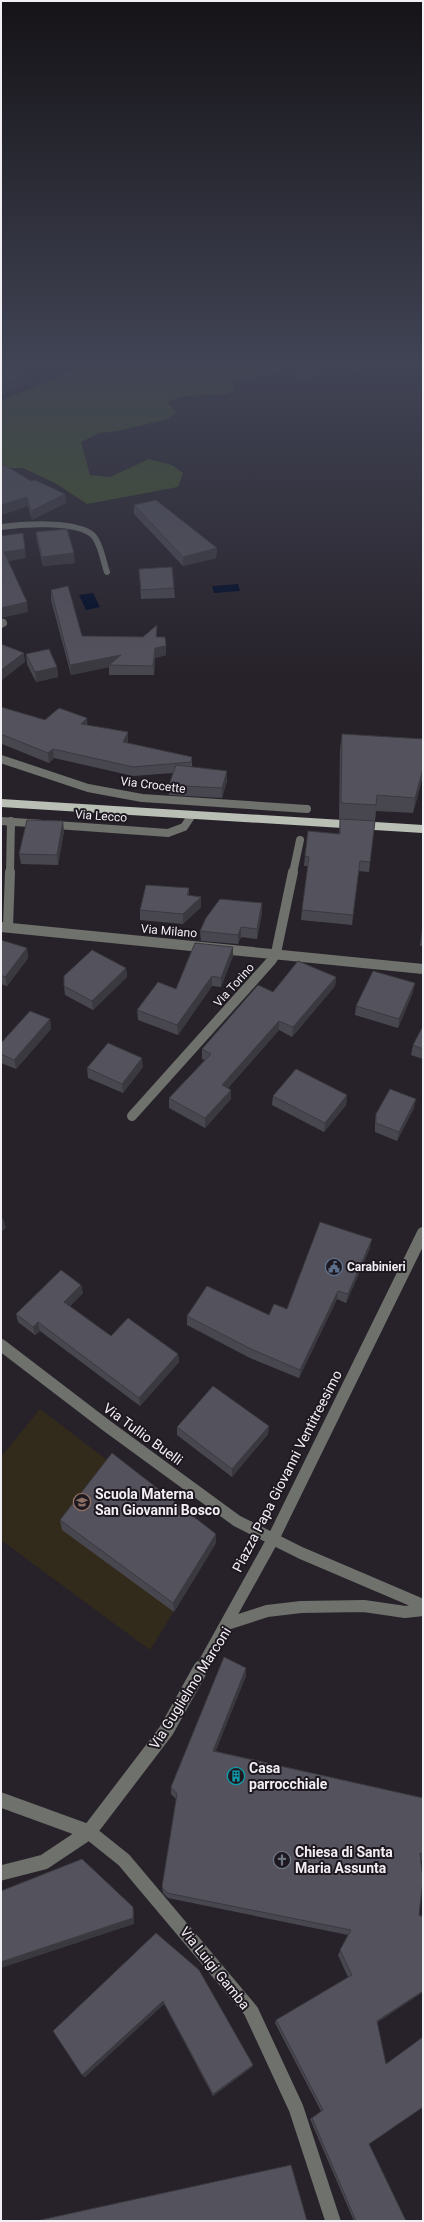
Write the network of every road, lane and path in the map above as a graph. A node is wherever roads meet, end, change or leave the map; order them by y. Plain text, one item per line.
1 (1, 527) edge
2 (107, 572) dead end
3 (1, 759) edge
4 (1, 803) edge
5 (307, 809) dead end
6 (192, 815) junction
7 (1, 821) edge
8 (11, 822) junction
9 (423, 825) edge
10 (354, 826) junction
11 (423, 829) edge
12 (300, 840) dead end
13 (4, 927) edge
14 (276, 953) junction
15 (423, 969) edge
16 (132, 1116) dead end
17 (423, 1233) edge
18 (1, 1344) edge
19 (273, 1539) junction
20 (423, 1605) edge
21 (423, 1610) edge
22 (227, 1624) junction
23 (1, 1800) edge
24 (89, 1832) junction
25 (1, 1873) edge
26 (333, 2221) edge

1 - 2 street
3 - 5 street, Via Crocette
4 - 6 main road, Via Lecco
6 - 8 street, Via Lecco
6 - 10 main road, Via Lecco
7 - 8 street, Via Lecco
8 - 13 street, Via Milano
9 - 10 main road, Via Lecco
10 - 11 main road, Via Lecco
12 - 14 street, Via Torino
13 - 14 street, Via Milano
14 - 15 street, Via Milano
14 - 16 street, Via Torino
17 - 19 street, Piazza Papa Giovanni Ventitreesimo
18 - 19 street, Via Tullio Buelli
19 - 20 street
19 - 22 street, Piazza Papa Giovanni Ventitreesimo
21 - 22 street, Via Guglielmo Marconi
22 - 24 street, Via Guglielmo Marconi
23 - 24 street, Via Luigi Gamba
24 - 25 street, Via Guglielmo Marconi
24 - 26 street, Via Luigi Gamba

